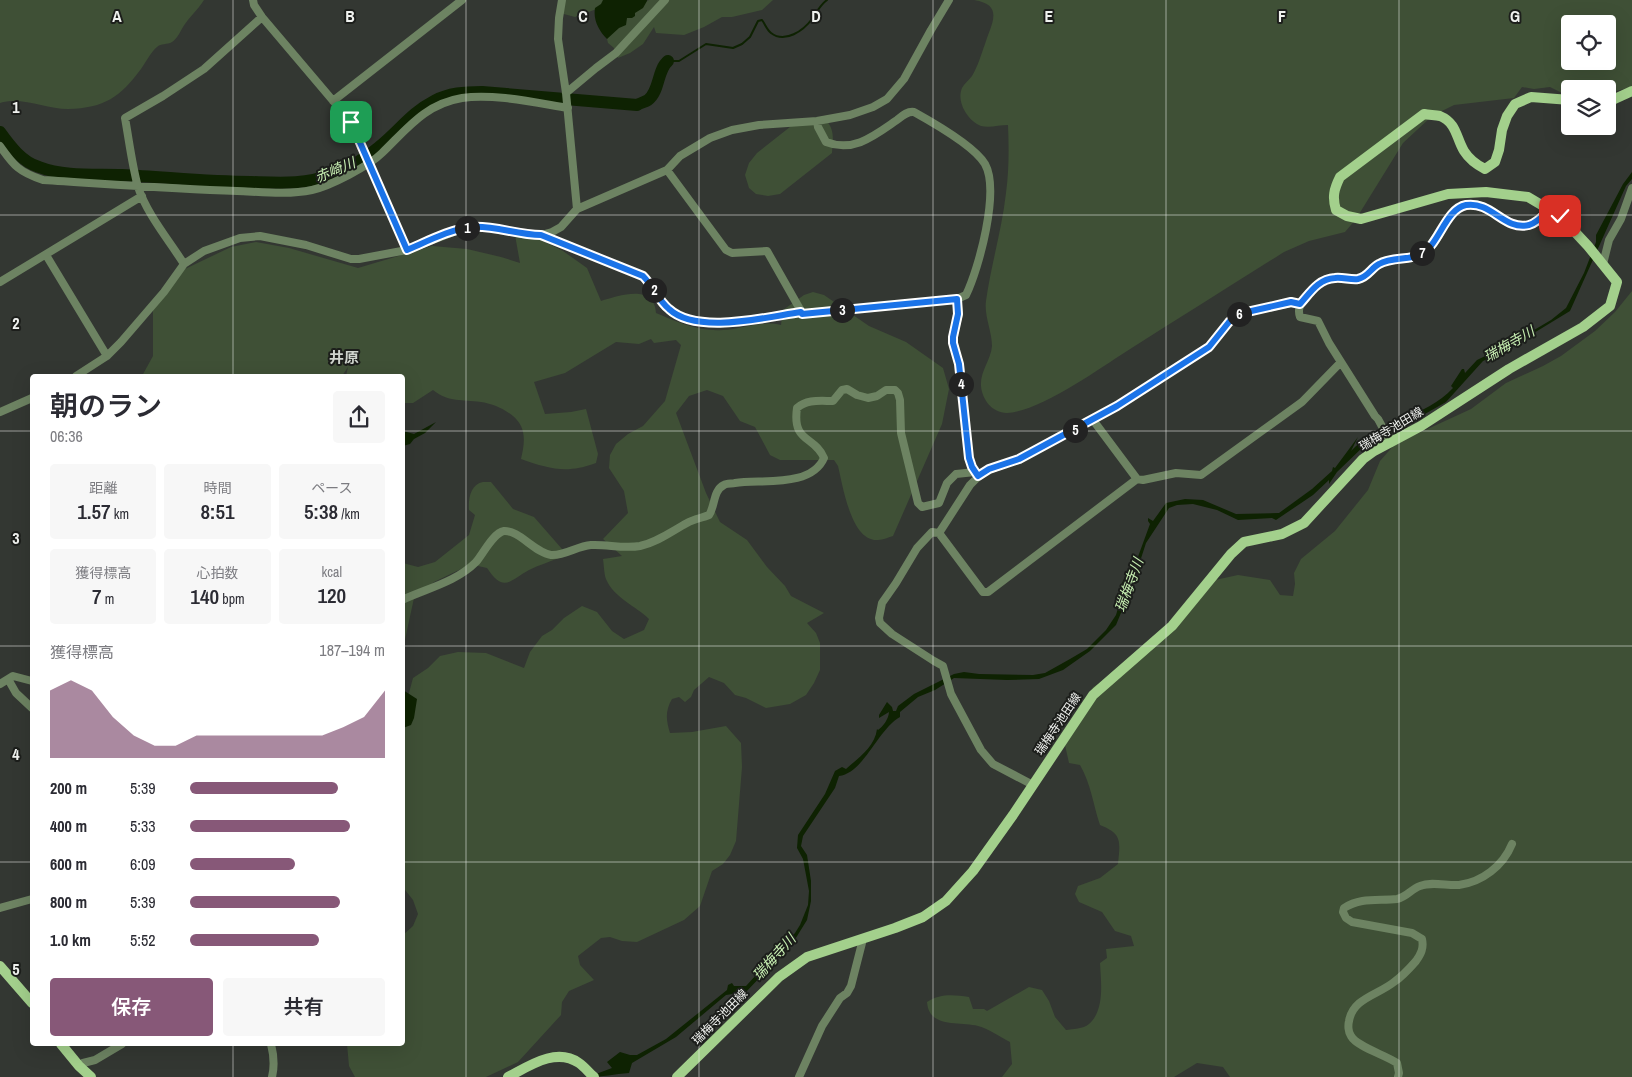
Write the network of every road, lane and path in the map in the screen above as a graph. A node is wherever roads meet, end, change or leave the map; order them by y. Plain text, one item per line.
1 (252, 0) edge
2 (462, 0) edge
3 (562, 0) edge
4 (665, 0) edge
5 (950, 0) edge
6 (262, 17) junction
7 (1632, 91) edge
8 (566, 93) junction
9 (1616, 98) edge
10 (1561, 99) edge
11 (333, 101) junction
12 (568, 108) junction
13 (817, 121) junction
14 (0, 146) edge
15 (368, 163) junction
16 (667, 170) junction
17 (138, 185) junction
18 (1632, 188) edge
19 (142, 196) junction
20 (577, 209) junction
21 (1550, 209) junction
22 (541, 235) junction
23 (407, 250) junction
24 (46, 255) junction
25 (184, 264) junction
26 (1604, 264) junction
27 (0, 282) edge
28 (957, 299) junction
29 (1300, 304) junction
30 (801, 312) junction
31 (107, 356) junction
32 (1340, 362) junction
33 (79, 374) edge
34 (30, 399) edge
35 (0, 412) edge
36 (1093, 420) junction
37 (1391, 443) junction
38 (977, 474) junction
39 (1137, 479) junction
40 (939, 533) junction
41 (405, 599) edge
42 (8, 680) junction
43 (30, 680) edge
44 (0, 684) edge
45 (30, 706) edge
46 (1033, 785) junction
47 (1512, 844) dead end
48 (30, 900) edge
49 (0, 908) edge
50 (861, 940) junction
51 (0, 966) edge
52 (30, 1001) edge
53 (63, 1046) edge
54 (119, 1046) edge
55 (272, 1046) edge
56 (79, 1066) junction
57 (91, 1077) edge
58 (272, 1077) edge
59 (508, 1077) edge
60 (594, 1077) edge
61 (678, 1077) edge
62 (799, 1077) edge
63 (1398, 1077) edge

1 - 6 street
2 - 11 street
3 - 8 street
4 - 8 street
5 - 13 street
6 - 11 street
6 - 17 street
7 - 9 main road
8 - 12 street
10 - 21 main road, 瑞梅寺池田線
11 - 15 street
12 - 15 street
12 - 20 street
13 - 16 street
13 - 28 street
14 - 17 street
15 - 17 street
15 - 23 street
16 - 20 street
16 - 30 street
17 - 19 street
18 - 26 street
19 - 24 street
19 - 25 street
20 - 22 street
21 - 26 main road, 瑞梅寺池田線
21 - 29 street
22 - 23 street
22 - 30 street
23 - 25 street
24 - 27 street
24 - 31 street
25 - 31 street
26 - 37 main road, 瑞梅寺池田線
28 - 30 street
28 - 38 street
29 - 32 street
29 - 36 street
31 - 33 street
32 - 37 street
32 - 39 street
34 - 35 street
36 - 38 street
36 - 39 street
37 - 46 main road, 瑞梅寺池田線
38 - 40 street
38 - 41 street
39 - 40 street
40 - 46 street
42 - 43 street
42 - 44 street
42 - 45 street
46 - 50 main road, 瑞梅寺池田線
47 - 63 street
48 - 49 street
50 - 61 main road, 瑞梅寺池田線
50 - 62 street
51 - 52 main road
53 - 56 main road
54 - 56 street
55 - 58 street
56 - 57 main road
59 - 60 main road

